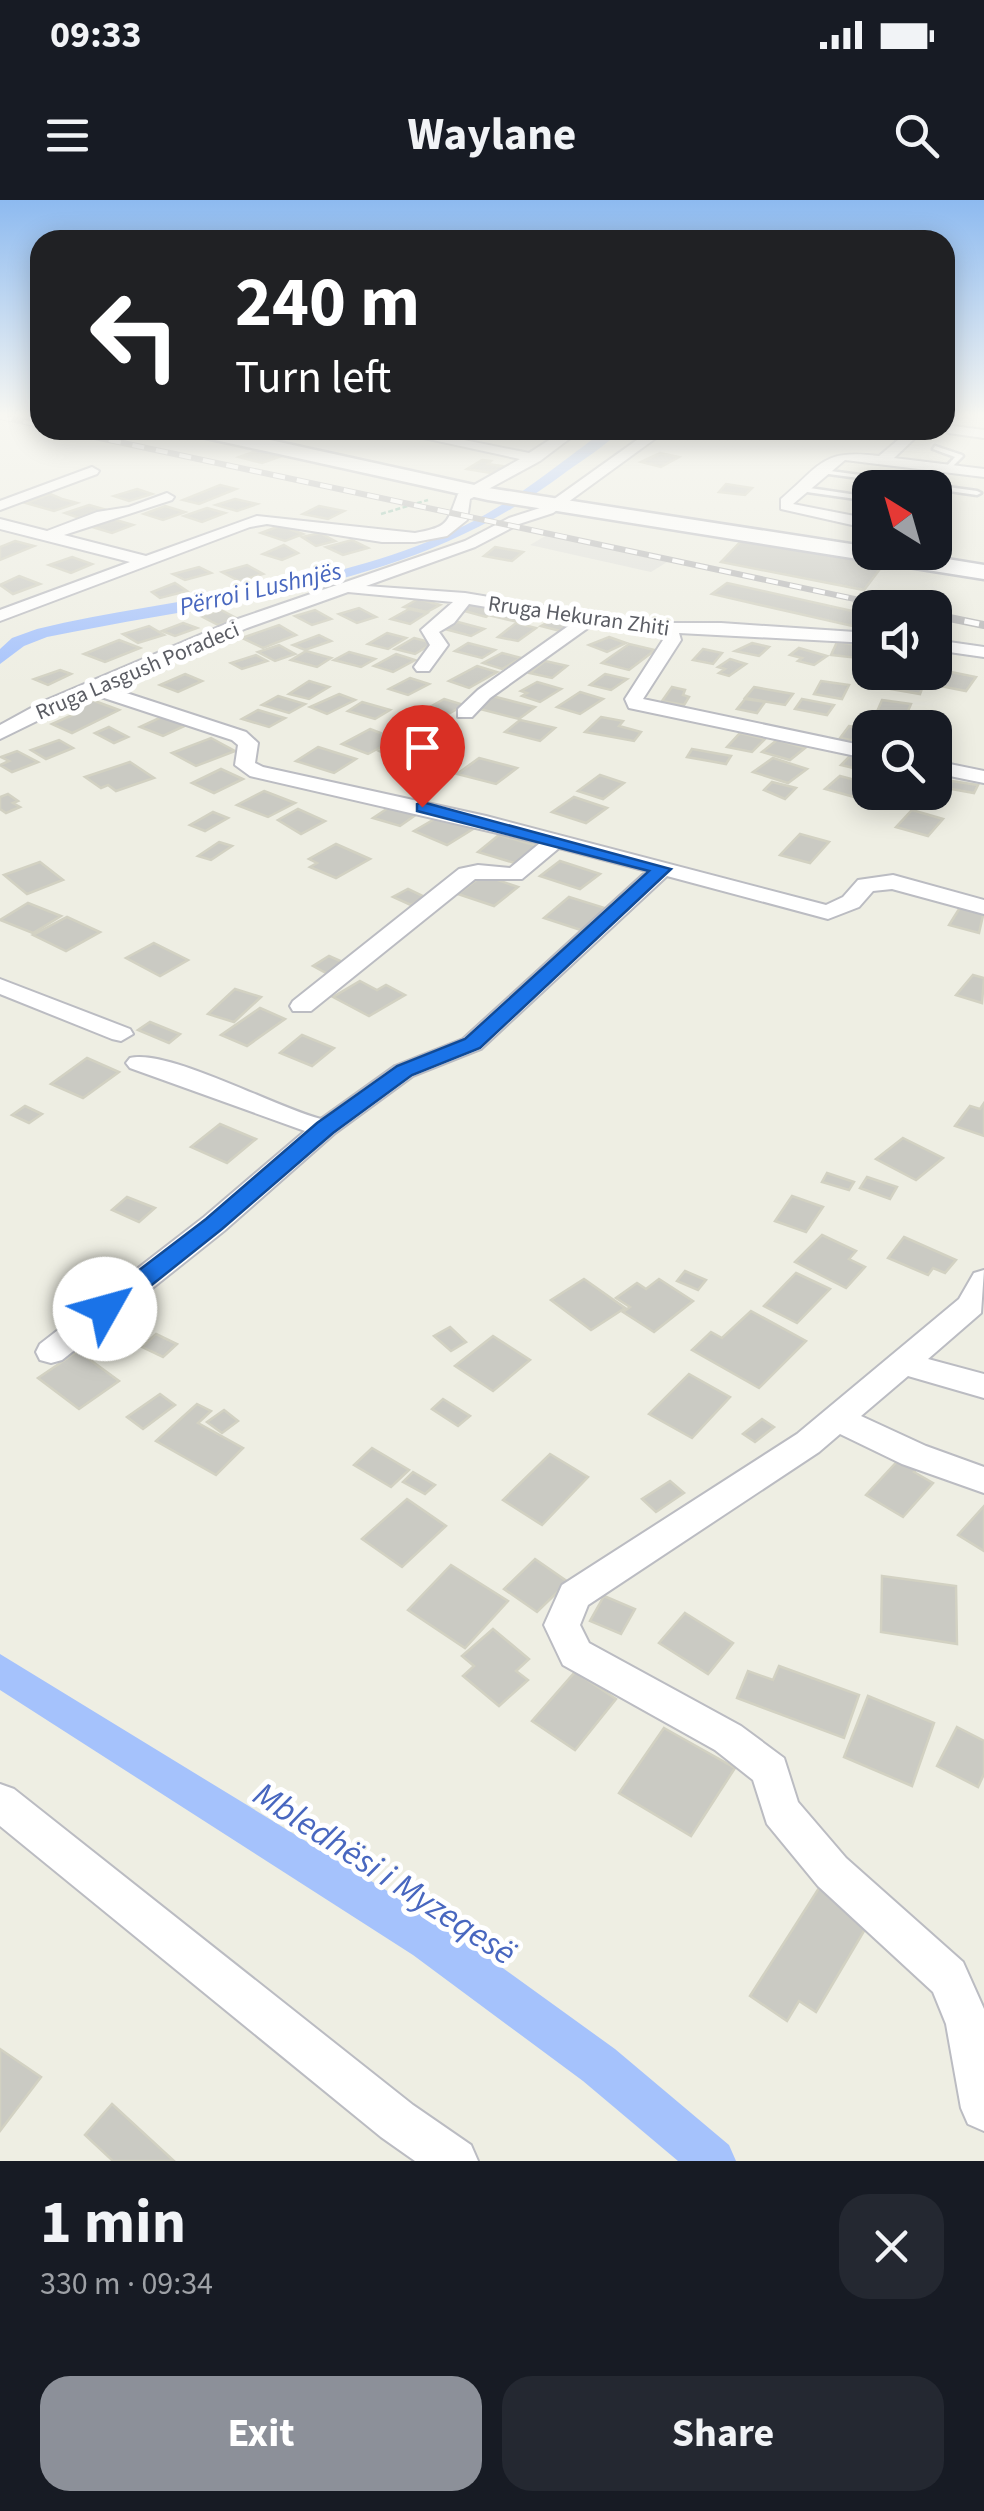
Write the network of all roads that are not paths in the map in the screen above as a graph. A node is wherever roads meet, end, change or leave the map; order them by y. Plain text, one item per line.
1 (145, 506) edge
2 (464, 506) edge
3 (548, 506) edge
4 (561, 506) edge
5 (786, 506) edge
6 (852, 520) edge
7 (0, 524) edge
8 (49, 536) junction
9 (852, 545) edge
10 (843, 550) junction
11 (147, 561) junction
12 (984, 572) edge
13 (349, 587) junction
14 (465, 598) junction
15 (0, 616) edge
16 (592, 617) junction
17 (670, 629) junction
18 (852, 637) edge
19 (952, 648) edge
20 (984, 652) edge
21 (423, 667) dead end
22 (92, 688) junction
23 (464, 713) dead end
24 (0, 733) edge
25 (852, 749) edge
26 (952, 770) edge
27 (984, 777) edge
28 (554, 840) junction
29 (662, 869) junction
30 (984, 906) edge
31 (0, 986) edge
32 (302, 1006) dead end
33 (120, 1034) dead end
34 (139, 1062) dead end
35 (325, 1128) junction
36 (984, 1280) edge
37 (51, 1352) dead end
38 (903, 1363) junction
39 (984, 1386) edge
40 (837, 1419) junction
41 (984, 1480) edge
42 (0, 1802) edge
43 (984, 2108) edge
44 (456, 2161) edge

1 - 8 street
2 - 11 street
3 - 13 street, Rruga Lasgush Poradeci
4 - 10 main road
5 - 6 street
7 - 8 street
8 - 11 street
9 - 10 street
10 - 12 main road
11 - 15 street
13 - 14 street, Rruga Hekuran Zhiti
13 - 22 street, Rruga Lasgush Poradeci
14 - 16 street, Rruga Hekuran Zhiti
14 - 21 street
16 - 17 street, Rruga Hekuran Zhiti
16 - 23 street
17 - 18 street, Rruga Hekuran Zhiti
17 - 25 street
19 - 20 street
22 - 24 street, Rruga Lasgush Poradeci
22 - 28 street
26 - 27 street
28 - 29 street
28 - 32 street
29 - 30 street
29 - 35 street
31 - 33 street
34 - 35 street
35 - 37 street
36 - 38 street
38 - 39 street
38 - 40 street
40 - 41 street
40 - 43 street
42 - 44 street

